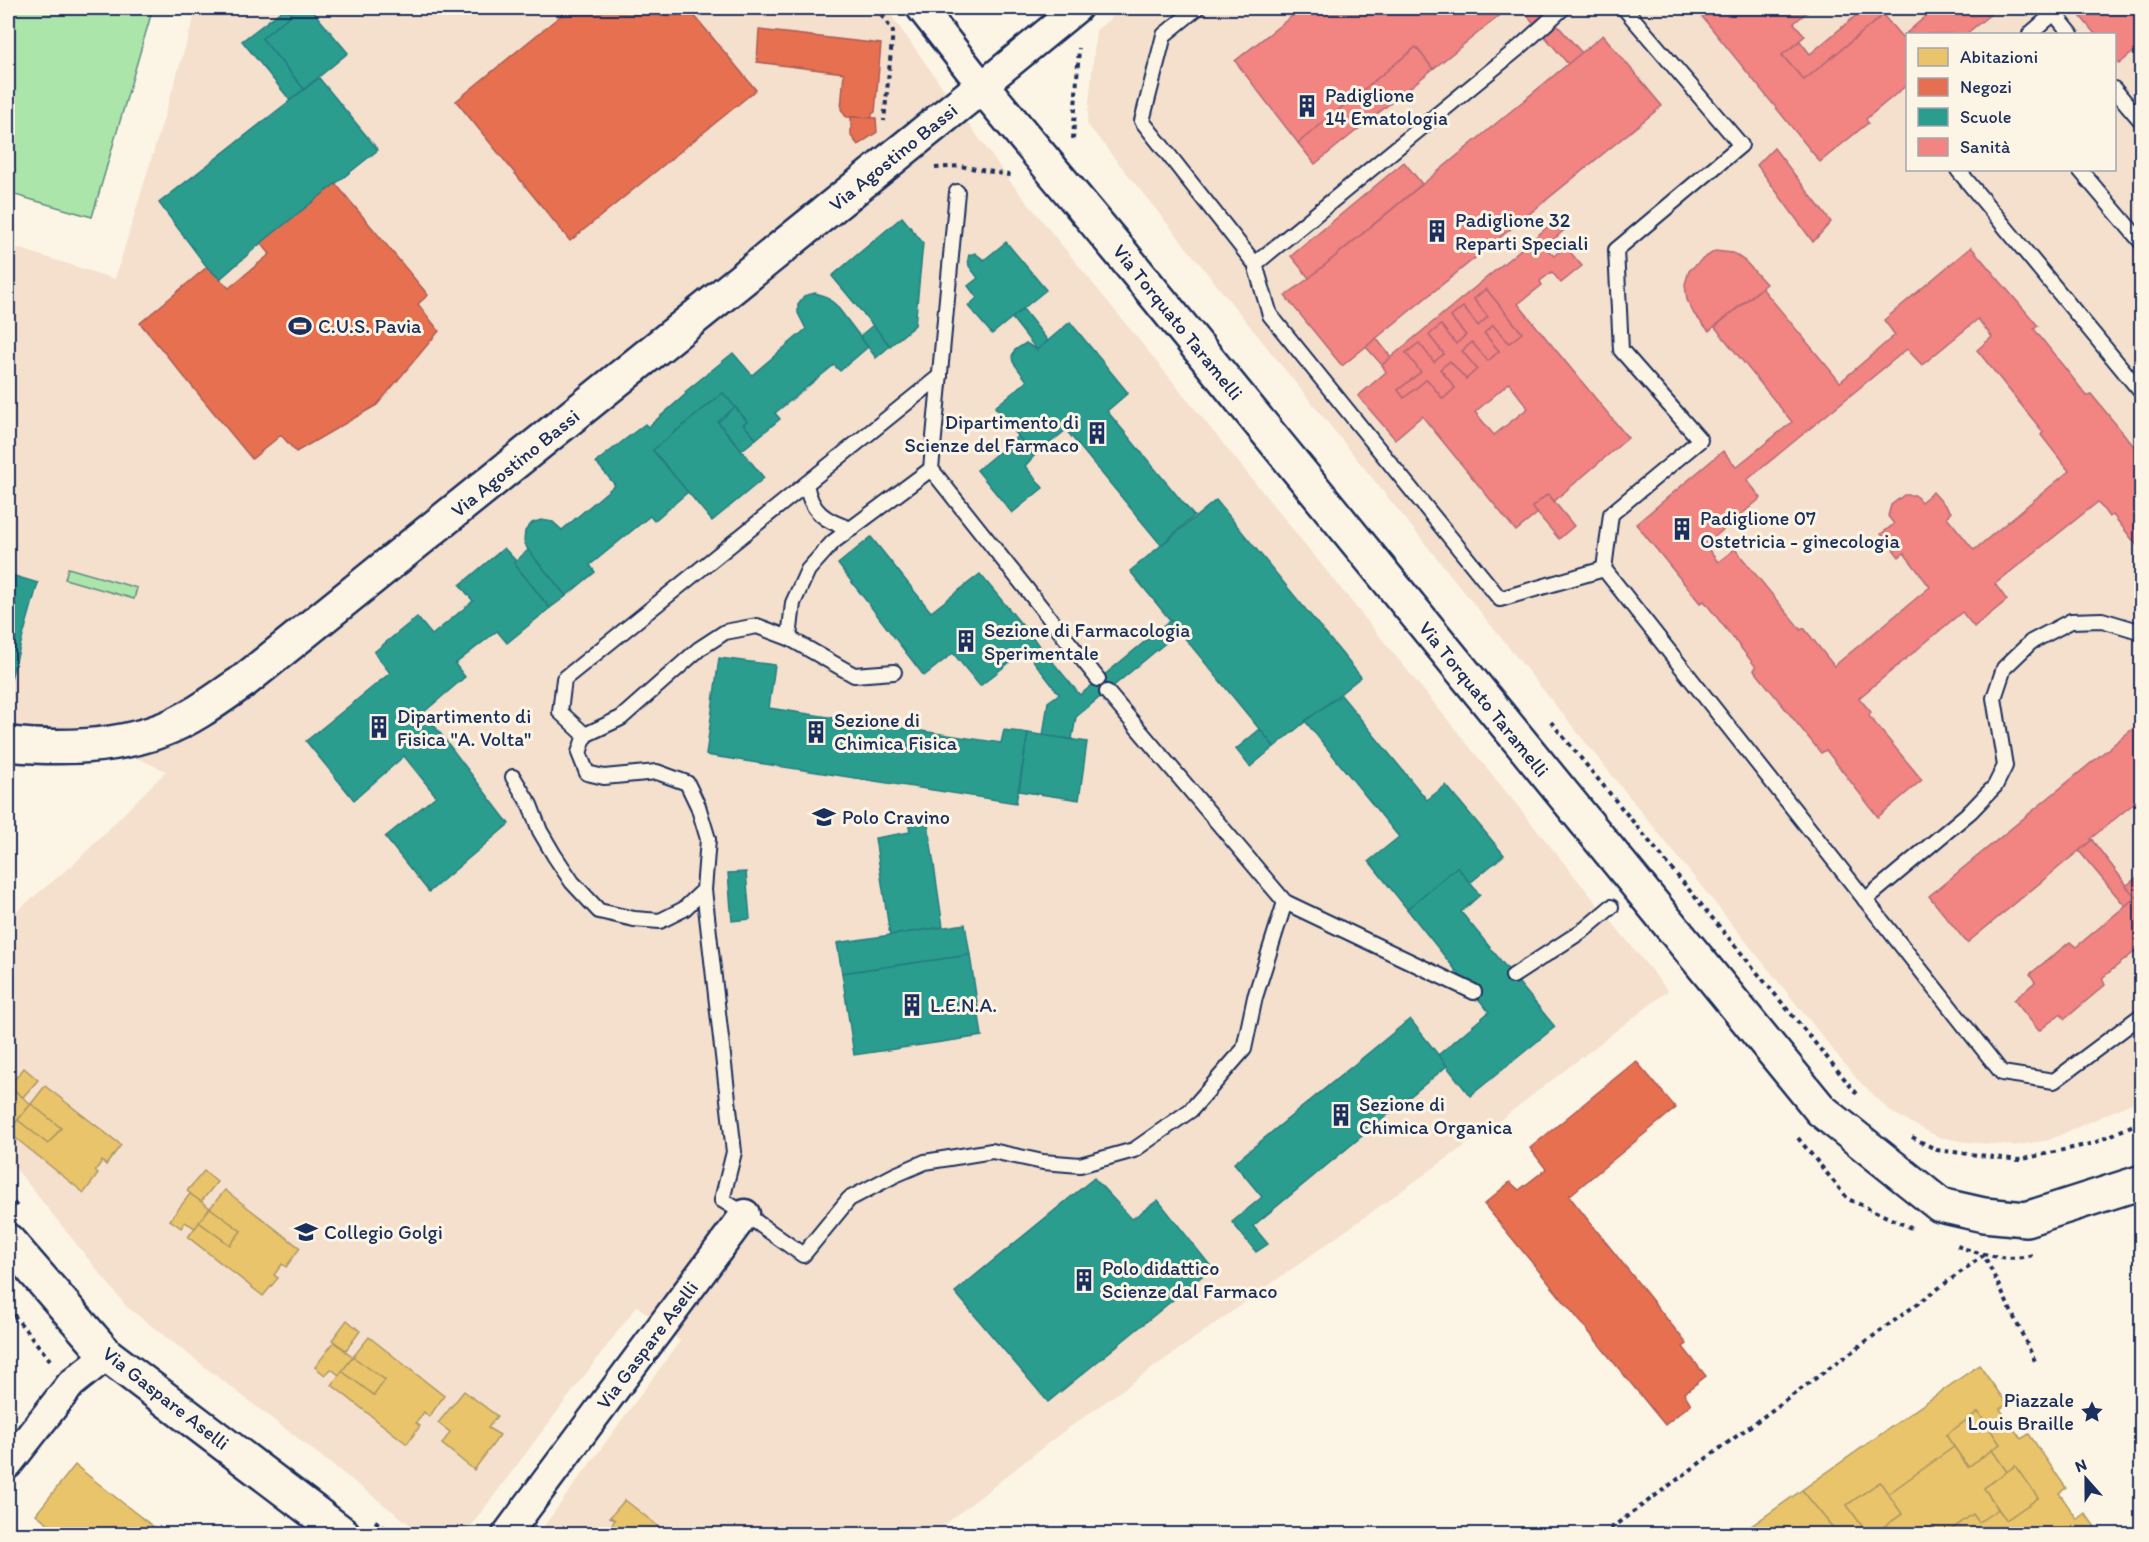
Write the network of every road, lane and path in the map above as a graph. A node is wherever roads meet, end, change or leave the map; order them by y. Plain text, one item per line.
1 (876, 8) edge
2 (921, 8) edge
3 (1077, 8) edge
4 (1197, 8) edge
5 (1563, 8) edge
6 (1624, 8) edge
7 (2057, 10) edge
8 (2031, 33) edge
9 (2070, 33) edge
10 (1079, 48) dead end
11 (982, 86) junction
12 (2116, 90) edge
13 (2142, 122) edge
14 (883, 123) dead end
15 (1076, 143) dead end
16 (1959, 171) edge
17 (2081, 171) edge
18 (957, 192) dead end
19 (2142, 243) edge
20 (1255, 264) junction
21 (940, 376) junction
22 (2142, 393) edge
23 (931, 470) junction
24 (806, 484) junction
25 (851, 529) junction
26 (1604, 569) junction
27 (2142, 632) edge
28 (789, 638) junction
29 (894, 672) dead end
30 (1098, 679) dead end
31 (1107, 692) dead end
32 (1551, 721) dead end
33 (585, 735) junction
34 (8, 744) edge
35 (513, 777) dead end
36 (704, 890) junction
37 (1865, 900) junction
38 (1285, 902) junction
39 (1611, 907) dead end
40 (1513, 976) dead end
41 (1474, 992) dead end
42 (2142, 1015) edge
43 (1858, 1094) dead end
44 (2142, 1122) edge
45 (1905, 1133) dead end
46 (2142, 1182) edge
47 (745, 1214) junction
48 (8, 1241) edge
49 (8, 1308) edge
50 (107, 1355) junction
51 (50, 1360) dead end
52 (2035, 1361) dead end
53 (8, 1464) edge
54 (343, 1534) edge
55 (507, 1534) edge
56 (1603, 1534) edge

1 - 14 path
2 - 11 street, Via Torquato Taramelli
3 - 11 street
4 - 20 lane
5 - 20 lane
6 - 26 lane
7 - 8 lane
7 - 9 lane
10 - 15 path
11 - 34 main road, Via Agostino Bassi
11 - 46 main road, Via Torquato Taramelli
12 - 13 lane
16 - 22 lane
17 - 19 lane
18 - 21 lane
20 - 26 lane
21 - 23 lane
21 - 24 lane
23 - 25 lane
23 - 30 lane
24 - 25 lane
24 - 33 lane
25 - 28 lane
26 - 37 lane
27 - 37 lane
28 - 29 lane
28 - 33 lane
31 - 38 lane
32 - 43 path
33 - 36 lane
35 - 36 lane
36 - 47 lane
37 - 42 lane
38 - 41 lane
38 - 47 lane
39 - 40 lane
44 - 45 path
47 - 55 street, Via Gaspare Aselli
48 - 50 main road, Via Gaspare Aselli
49 - 51 path
50 - 53 street
50 - 54 main road, Via Gaspare Aselli
52 - 56 path

